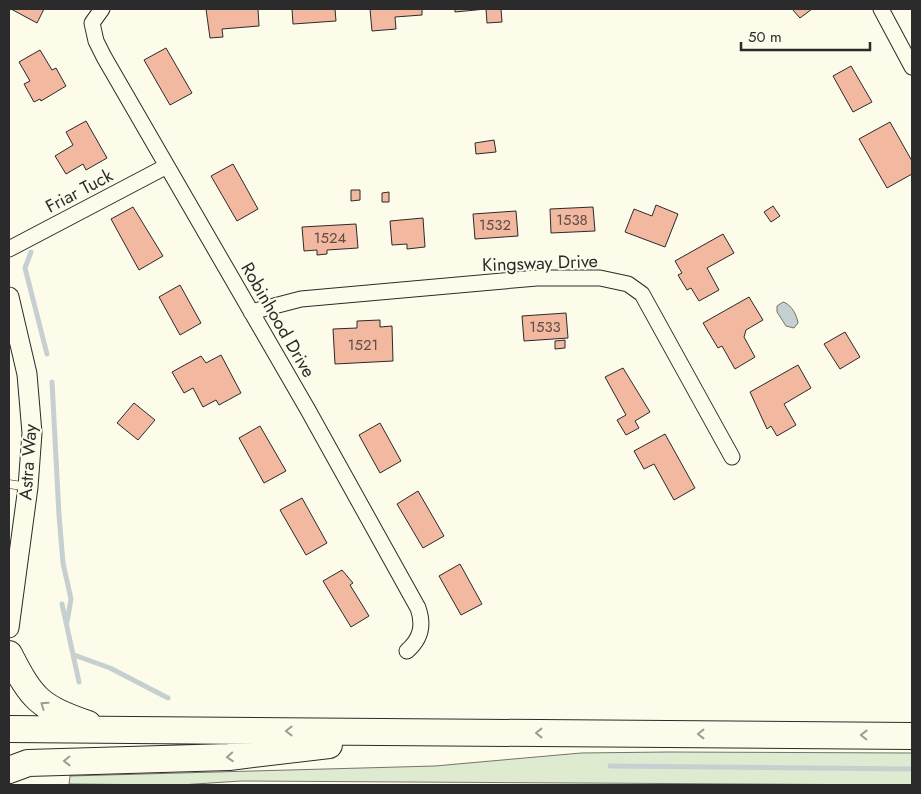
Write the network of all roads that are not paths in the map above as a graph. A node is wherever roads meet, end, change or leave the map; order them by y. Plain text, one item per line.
1 (102, 9) edge
2 (880, 9) edge
3 (912, 67) edge
4 (167, 166) junction
5 (9, 249) edge
6 (9, 297) edge
7 (251, 312) junction
8 (732, 457) dead end
9 (9, 484) edge
10 (28, 487) junction
11 (9, 628) edge
12 (407, 651) dead end
13 (9, 654) edge
14 (9, 729) edge
15 (105, 729) junction
16 (434, 732) junction
17 (912, 736) edge
18 (9, 770) edge

1 - 4 street, Robinhood Drive
2 - 3 street
4 - 5 street, Friar Tuck
4 - 7 street, Robinhood Drive
6 - 10 street, Astra Way
7 - 8 street, Kingsway Drive
7 - 12 street, Robinhood Drive
9 - 10 lane
10 - 11 street, Astra Way
15 -> 13 highway
14 - 15 highway
16 -> 15 highway
17 -> 16 highway
16 -> 18 highway

